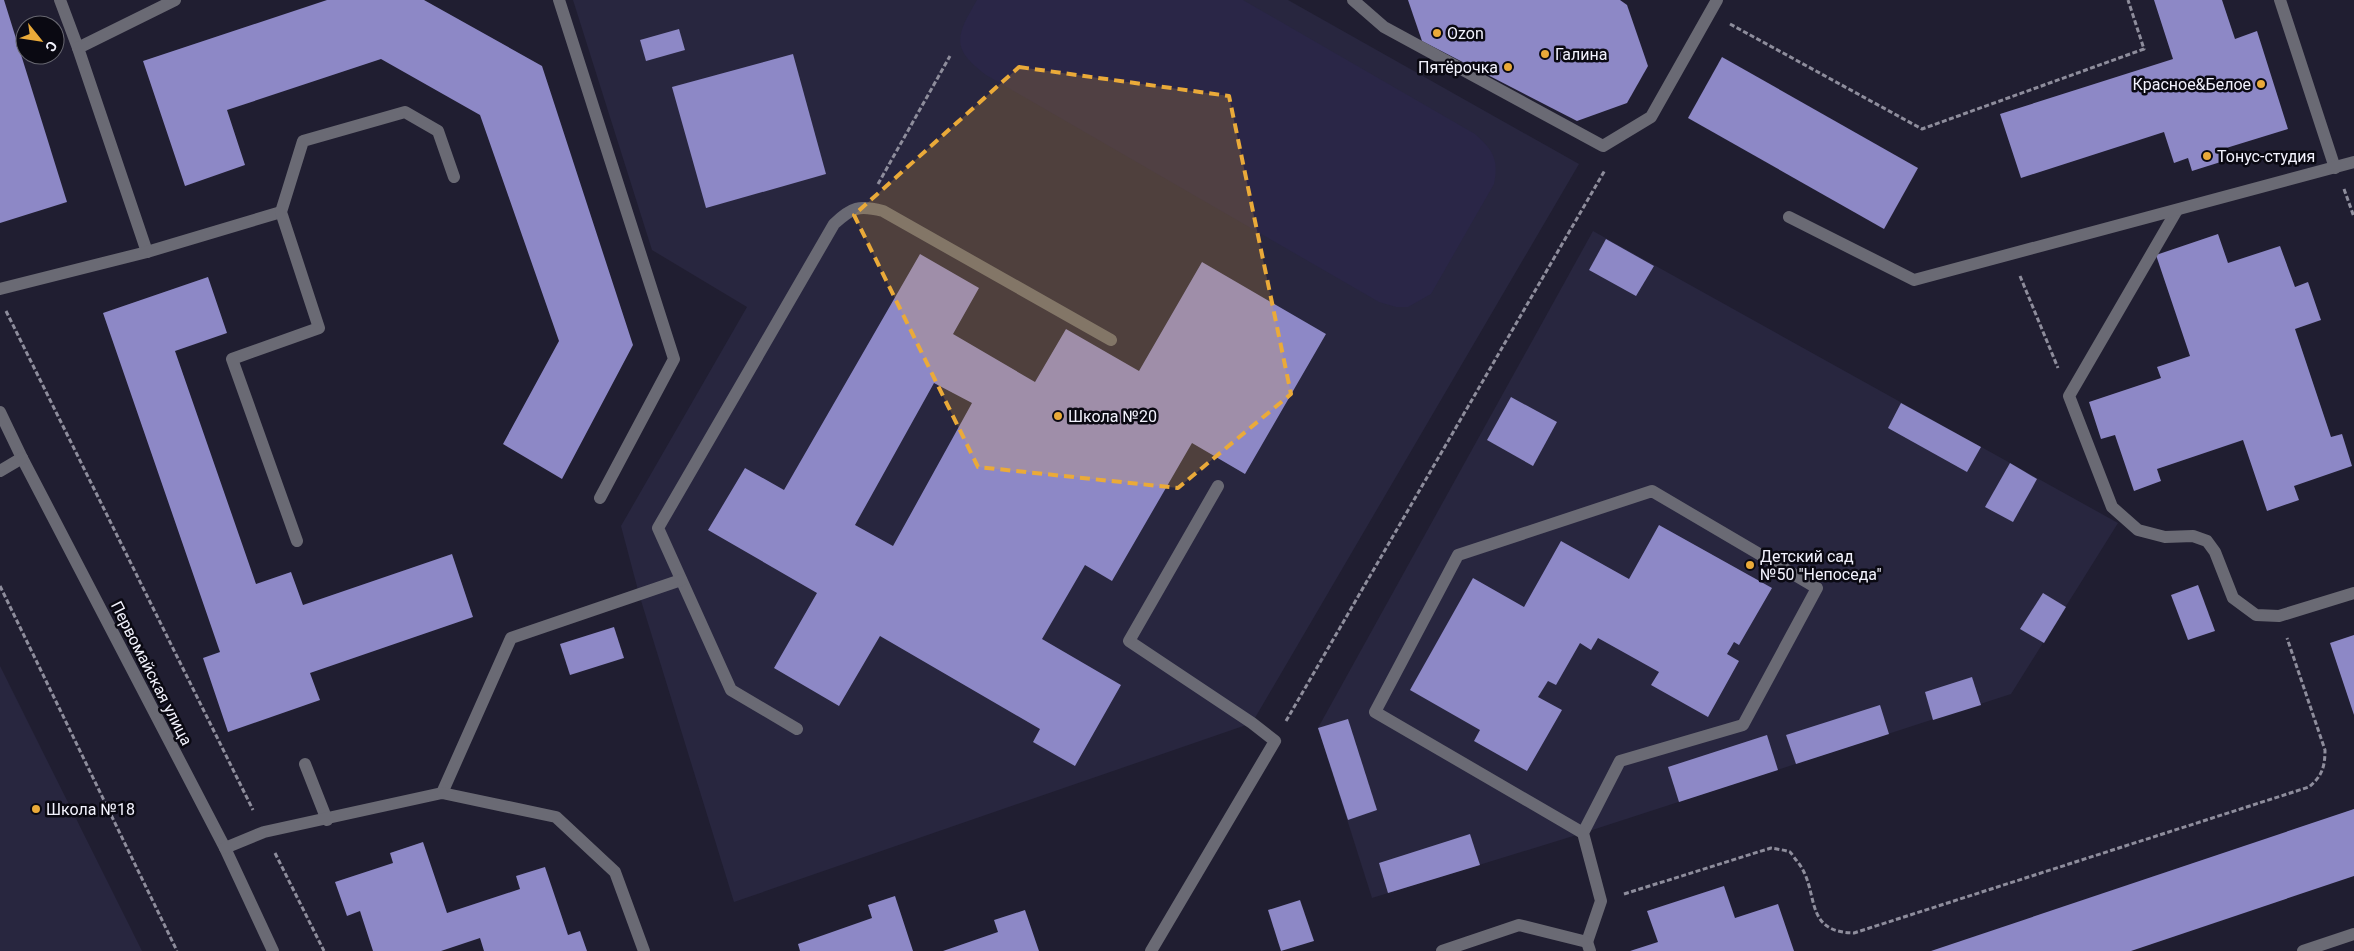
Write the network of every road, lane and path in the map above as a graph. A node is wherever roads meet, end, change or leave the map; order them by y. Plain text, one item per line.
1 (60, 0) edge
2 (175, 0) edge
3 (559, 0) edge
4 (1353, 0) edge
5 (1717, 0) edge
6 (2128, 0) edge
7 (2280, 0) edge
8 (1710, 13) junction
9 (78, 48) junction
10 (950, 56) dead end
11 (1603, 146) junction
12 (2354, 162) edge
13 (2335, 168) junction
14 (454, 177) dead end
15 (866, 207) junction
16 (2177, 210) junction
17 (281, 212) junction
18 (1789, 217) dead end
19 (147, 252) junction
20 (2011, 254) junction
21 (0, 289) edge
22 (4, 307) dead end
23 (1111, 340) dead end
24 (2069, 396) junction
25 (0, 412) edge
26 (22, 458) junction
27 (0, 471) edge
28 (1218, 486) dead end
29 (600, 498) dead end
30 (297, 540) dead end
31 (681, 580) junction
32 (0, 586) edge
33 (2354, 593) edge
34 (2279, 616) junction
35 (797, 729) dead end
36 (1275, 741) junction
37 (305, 764) dead end
38 (442, 793) junction
39 (327, 820) junction
40 (264, 832) junction
41 (1583, 833) junction
42 (225, 848) junction
43 (1601, 901) junction
44 (2354, 934) edge
45 (1589, 946) edge
46 (177, 951) edge
47 (273, 951) edge
48 (324, 951) edge
49 (644, 951) edge
50 (1151, 951) edge
51 (1442, 951) edge
52 (2303, 951) edge

1 - 9 street
2 - 9 street
3 - 29 street
4 - 11 street
5 - 8 street
6 - 8 path
7 - 13 street
8 - 11 street
9 - 19 street
10 - 15 path
11 - 36 path
12 - 13 street
13 - 16 street
14 - 17 street
15 - 23 street
15 - 31 street
16 - 20 street
16 - 24 street
17 - 19 street
17 - 30 street
18 - 20 street
19 - 21 street
20 - 24 path
22 - 40 path
24 - 34 street
25 - 26 street, Первомайская улица
26 - 27 street
26 - 42 street, Первомайская улица
28 - 36 street
31 - 35 street
31 - 38 street
32 - 46 path
33 - 34 street
34 - 43 path
36 - 50 street
37 - 39 street
38 - 39 street
38 - 49 street
39 - 40 street
40 - 42 street
40 - 48 path
41 - 41 street
41 - 43 street
42 - 47 street, Первомайская улица
43 - 45 street
44 - 52 street
45 - 51 street

